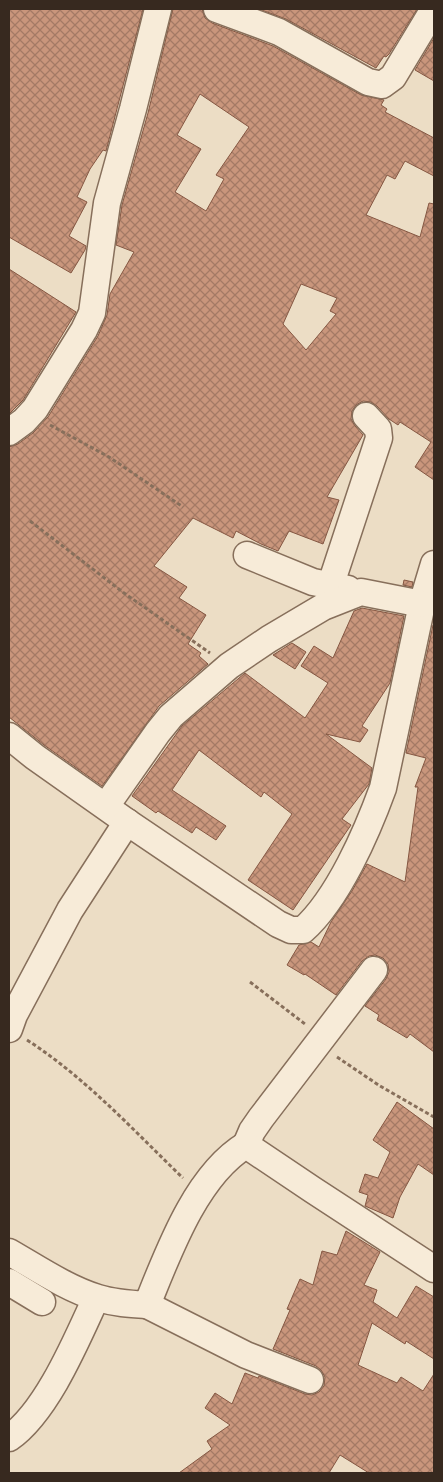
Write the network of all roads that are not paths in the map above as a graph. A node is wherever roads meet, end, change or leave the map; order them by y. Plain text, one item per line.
1 (158, 9) edge
2 (217, 9) edge
3 (434, 9) edge
4 (366, 416) dead end
5 (9, 432) edge
6 (247, 555) dead end
7 (434, 564) edge
8 (330, 587) junction
9 (361, 592) junction
10 (422, 604) junction
11 (9, 736) edge
12 (106, 806) junction
13 (127, 822) junction
14 (374, 970) dead end
15 (10, 1021) edge
16 (246, 1145) junction
17 (9, 1252) edge
18 (434, 1269) edge
19 (9, 1282) edge
20 (96, 1298) junction
21 (42, 1302) dead end
22 (147, 1305) junction
23 (310, 1380) dead end
24 (9, 1438) edge

1 - 5 street
2 - 3 street
4 - 8 street
6 - 8 street
7 - 10 street
8 - 9 street
9 - 10 street
9 - 12 street
10 - 13 street
11 - 12 street
12 - 13 street
13 - 15 street
14 - 16 street
16 - 18 street
16 - 22 street
17 - 20 street
19 - 21 street
20 - 22 street
20 - 24 street
22 - 23 street

